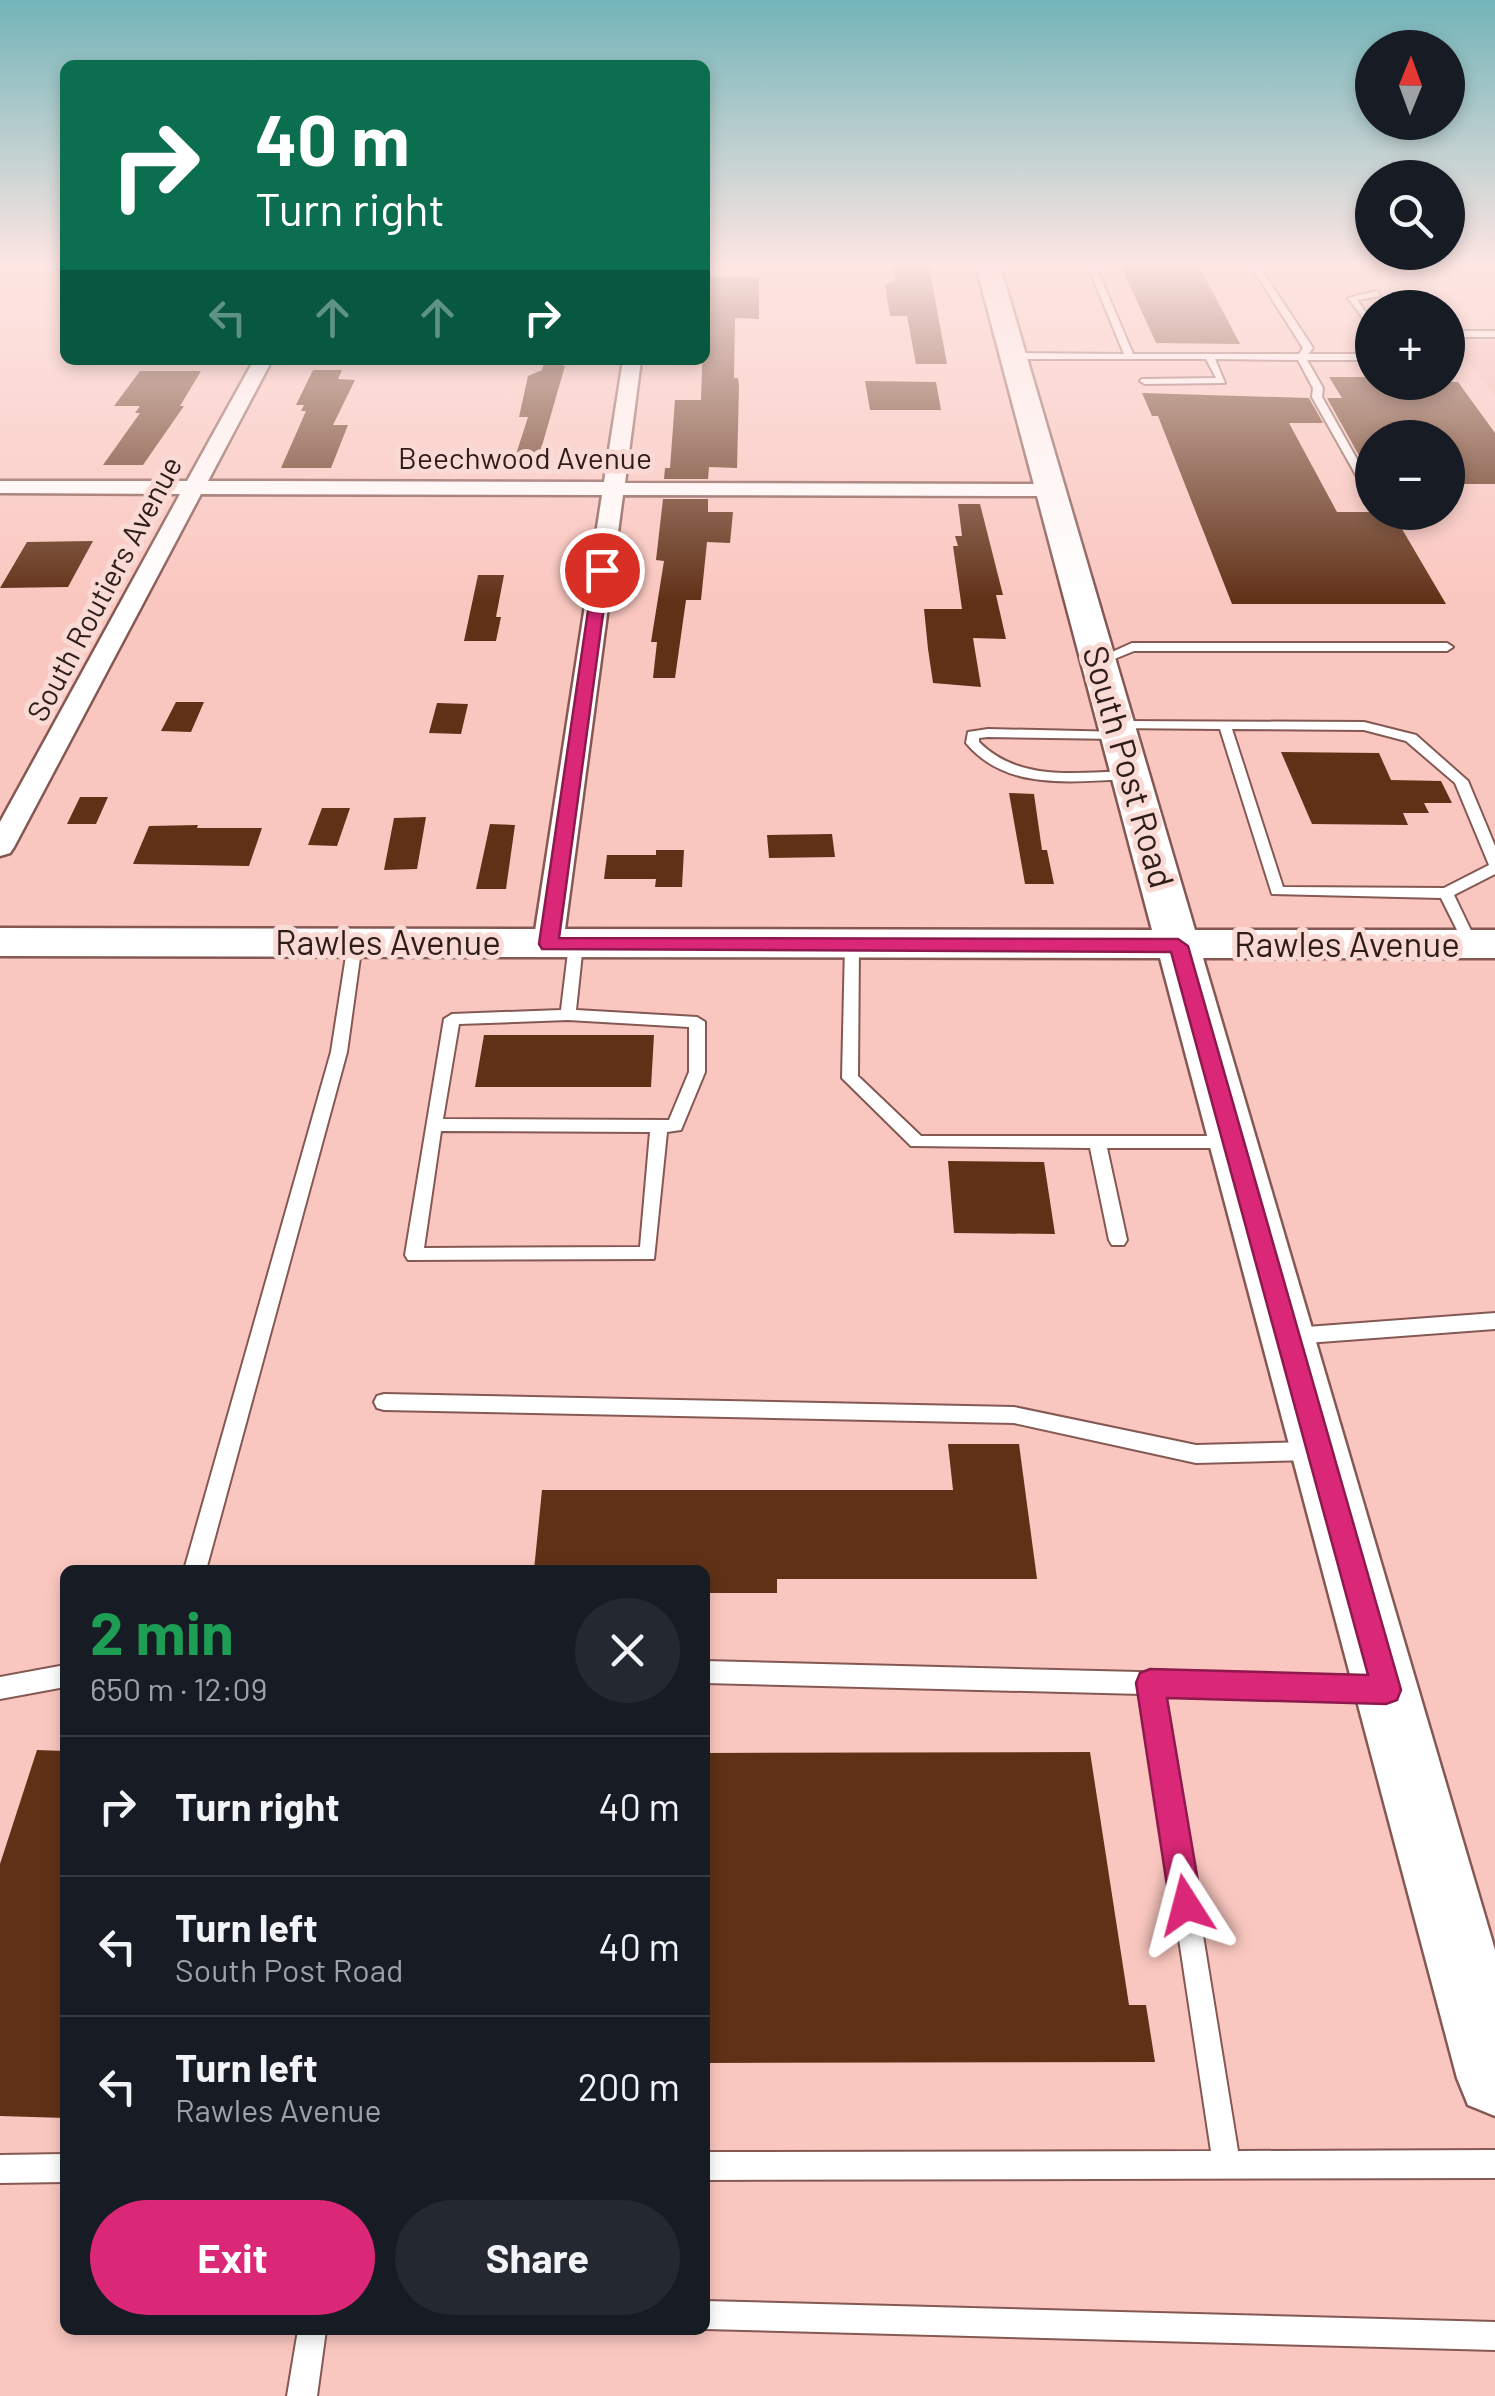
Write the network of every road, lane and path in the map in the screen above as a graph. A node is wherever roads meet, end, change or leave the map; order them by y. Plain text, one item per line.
1 (253, 378) edge
2 (629, 378) edge
3 (1019, 378) edge
4 (1220, 378) edge
5 (1312, 378) edge
6 (1145, 381) dead end
7 (1355, 464) edge
8 (0, 488) edge
9 (193, 488) junction
10 (613, 489) junction
11 (1050, 490) junction
12 (1447, 646) dead end
13 (1098, 660) junction
14 (1225, 726) junction
15 (1122, 745) junction
16 (0, 847) edge
17 (1495, 866) edge
18 (1446, 893) junction
19 (0, 942) edge
20 (355, 943) junction
21 (562, 944) junction
22 (1483, 944) edge
23 (852, 945) junction
24 (1178, 946) junction
25 (568, 1014) junction
26 (434, 1125) junction
27 (659, 1126) junction
28 (1097, 1142) junction
29 (1234, 1142) junction
30 (1118, 1240) dead end
31 (1495, 1321) edge
32 (1288, 1337) junction
33 (384, 1402) dead end
34 (1320, 1450) junction
35 (196, 1565) edge
36 (710, 1672) edge
37 (60, 1677) edge
38 (1150, 1683) junction
39 (0, 1688) edge
40 (1386, 1690) junction
41 (1495, 2078) edge
42 (1495, 2164) edge
43 (1227, 2165) junction
44 (710, 2166) edge
45 (0, 2168) edge
46 (60, 2168) edge
47 (710, 2315) edge
48 (311, 2335) edge
49 (1495, 2336) edge
50 (302, 2396) edge

1 - 9 street, South Routiers Avenue
2 - 10 street
3 - 11 main road, South Post Road
4 - 6 lane
5 - 7 lane
8 - 9 street, Beechwood Avenue
9 - 10 street, Beechwood Avenue
9 - 16 street, South Routiers Avenue
10 - 11 street, Beechwood Avenue
10 - 21 street
11 - 13 main road, South Post Road
12 - 13 lane
13 - 15 main road, South Post Road
14 - 15 lane
14 - 17 lane
14 - 18 lane
15 - 15 lane
15 - 24 main road, South Post Road
17 - 18 lane
18 - 22 lane
19 - 20 main road, Rawles Avenue
20 - 21 main road, Rawles Avenue
20 - 35 lane
21 - 23 main road, Rawles Avenue
21 - 25 lane
22 - 24 main road, Rawles Avenue
23 - 24 main road, Rawles Avenue
23 - 28 lane
24 - 29 main road, South Post Road
25 - 26 lane
25 - 27 lane
26 - 27 lane
26 - 27 lane
28 - 29 lane
28 - 30 lane
29 - 32 main road, South Post Road
31 - 32 lane
32 - 34 main road, South Post Road
33 - 34 lane
34 - 40 main road, South Post Road
36 - 38 lane
37 - 39 lane
38 - 40 lane
38 - 43 lane
40 - 41 main road, South Post Road
42 - 43 lane
43 - 44 lane
45 - 46 lane
47 - 49 lane
48 - 50 lane

